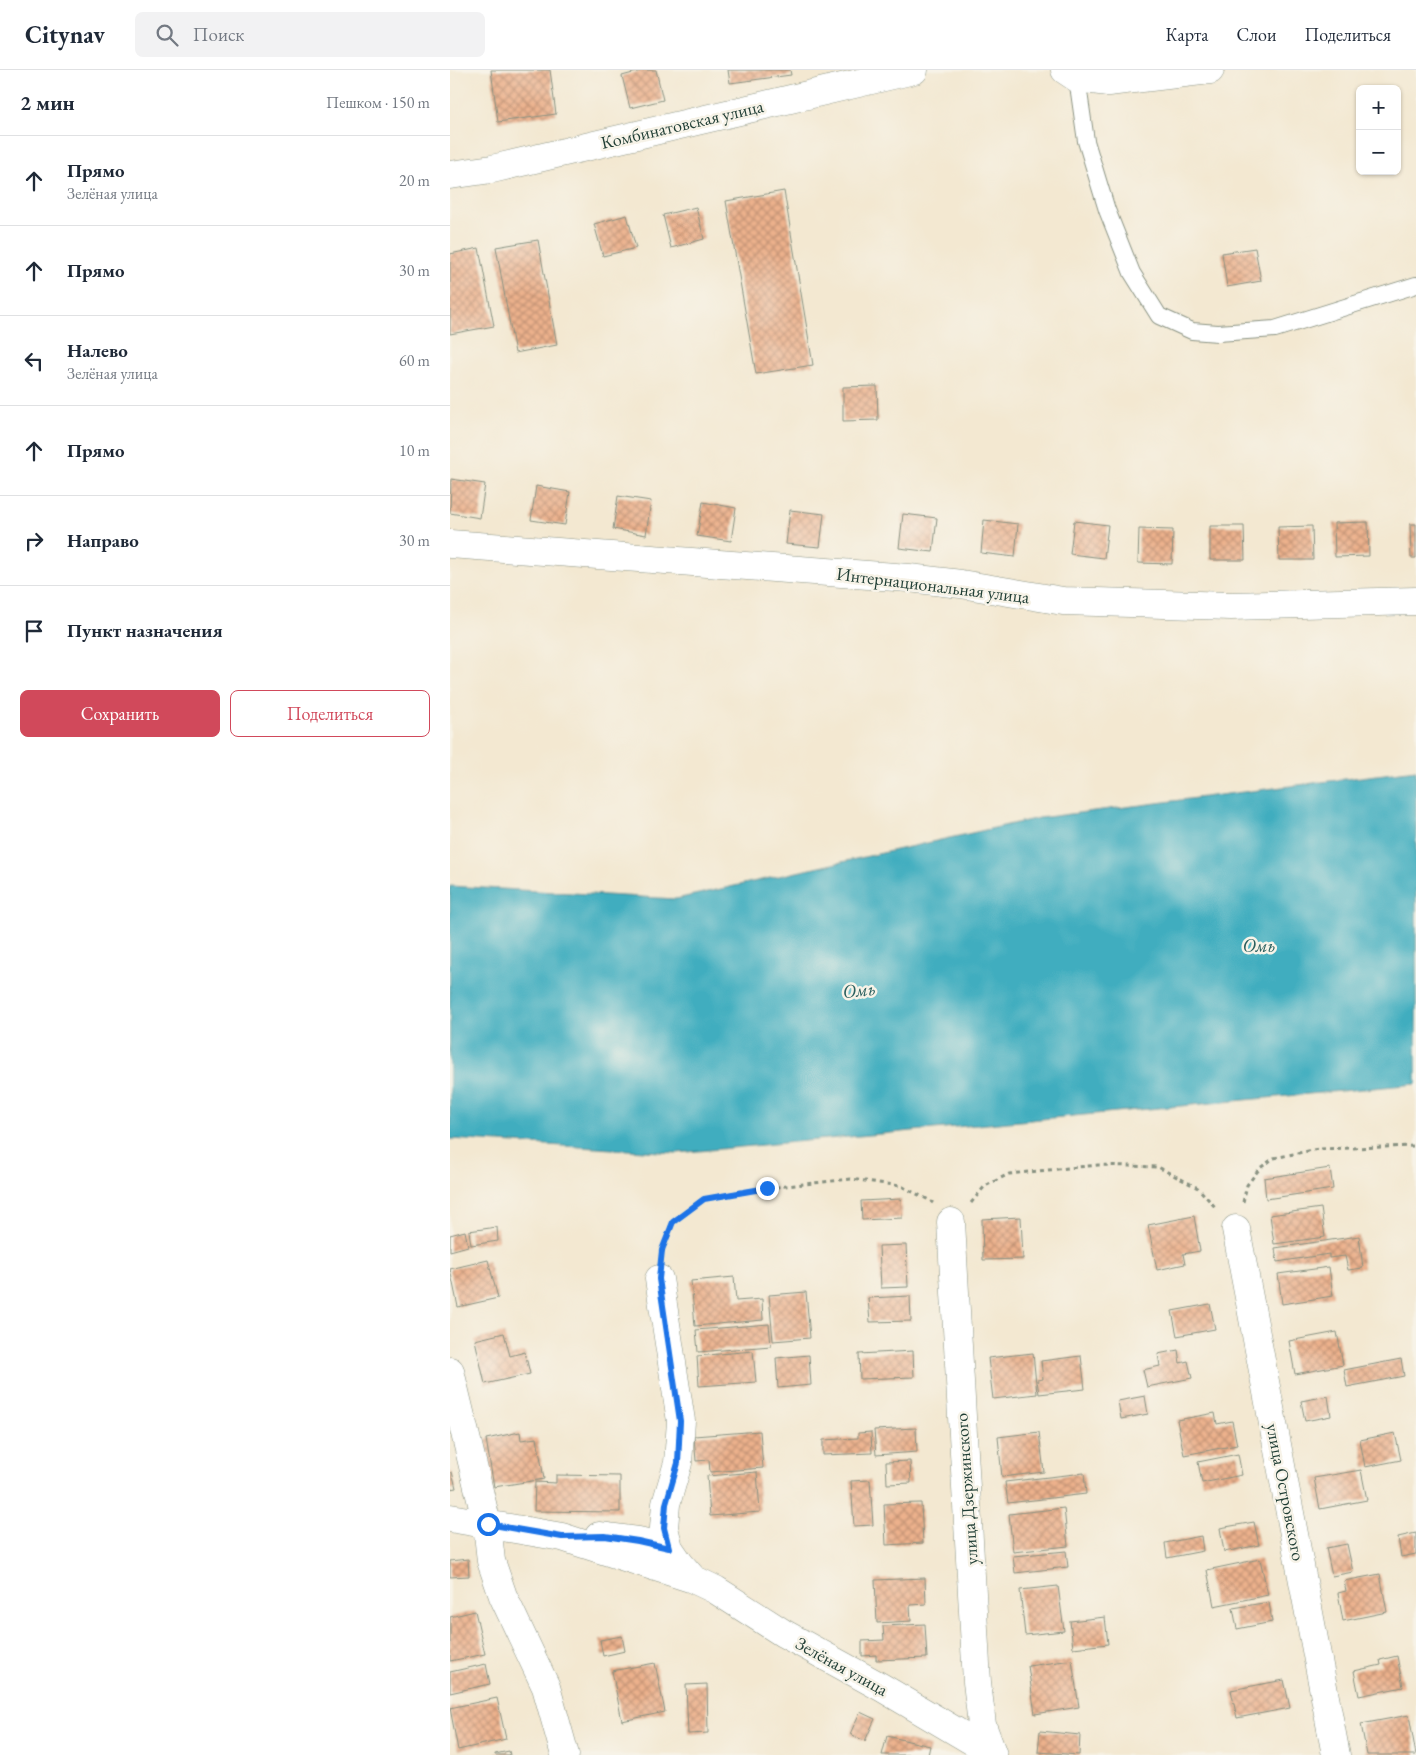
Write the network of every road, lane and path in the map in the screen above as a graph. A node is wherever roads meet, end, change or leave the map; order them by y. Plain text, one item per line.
1 (914, 70) edge
2 (1210, 70) edge
3 (1071, 74) edge
4 (847, 77) edge
5 (450, 175) edge
6 (1416, 285) edge
7 (450, 544) edge
8 (1416, 601) edge
9 (1416, 1146) edge
10 (951, 1222) junction
11 (1236, 1229) junction
12 (659, 1279) joint
13 (450, 1371) edge
14 (450, 1518) edge
15 (488, 1524) junction
16 (562, 1537) junction
17 (669, 1548) junction
18 (693, 1579) junction
19 (992, 1754) edge
20 (565, 1755) edge
21 (1336, 1755) edge

1 - 4 street, Комбинатовская улица
2 - 3 street
3 - 6 lane
4 - 5 street, Комбинатовская улица
7 - 8 street, Интернациональная улица
9 - 11 path
10 - 11 path
10 - 12 path
10 - 19 street, улица Дзержинского
11 - 21 street, улица Островского
12 - 17 street, Зелёная улица
13 - 15 street
14 - 15 street, Зелёная улица
15 - 16 street, Зелёная улица
15 - 20 street
16 - 17 street
16 - 18 street, Зелёная улица
17 - 18 street, Зелёная улица
18 - 19 street, Зелёная улица

